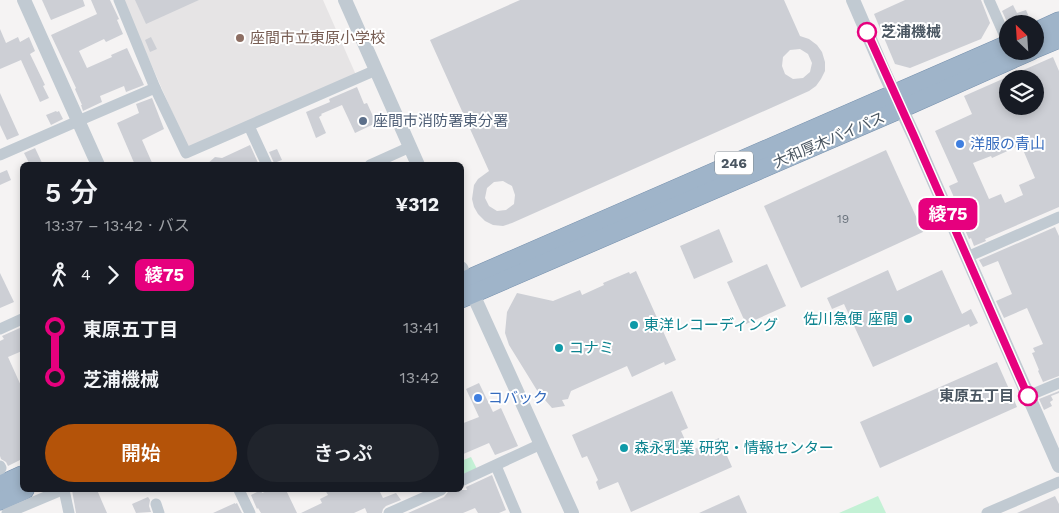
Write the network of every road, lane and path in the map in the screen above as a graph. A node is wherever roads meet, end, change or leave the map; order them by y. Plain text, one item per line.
1 (24, 0) edge
2 (119, 0) edge
3 (345, 0) edge
4 (852, 0) edge
5 (989, 0) edge
6 (1059, 21) edge
7 (999, 23) edge
8 (1044, 28) edge
9 (1059, 39) edge
10 (1044, 45) edge
11 (999, 49) edge
12 (1007, 60) edge
13 (376, 70) junction
14 (155, 88) junction
15 (898, 101) junction
16 (78, 121) junction
17 (250, 126) junction
18 (410, 147) junction
19 (0, 155) edge
20 (97, 162) edge
21 (267, 162) edge
22 (377, 162) edge
23 (417, 162) edge
24 (1059, 217) edge
25 (967, 257) junction
26 (465, 284) edge
27 (20, 320) edge
28 (0, 329) edge
29 (1059, 383) edge
30 (1028, 396) junction
31 (541, 444) junction
32 (0, 466) edge
33 (496, 466) junction
34 (1059, 466) edge
35 (0, 470) edge
36 (20, 476) edge
37 (464, 480) edge
38 (1059, 482) edge
39 (0, 485) edge
40 (52, 492) edge
41 (64, 492) edge
42 (240, 492) edge
43 (430, 492) edge
44 (414, 495) edge
45 (30, 496) edge
46 (0, 501) edge
47 (7, 513) edge
48 (39, 513) edge
49 (69, 513) edge
50 (250, 513) edge
51 (389, 513) edge
52 (516, 513) edge
53 (572, 513) edge
54 (987, 513) edge

1 - 16 street
2 - 14 street
3 - 13 street
4 - 15 street
5 - 7 street
6 - 8 highway
9 - 10 highway
11 - 15 highway, 大和厚木バイパス / 246
12 - 15 highway, 大和厚木バイパス / 246
13 - 17 street
13 - 18 street
14 - 16 street
14 - 17 street
15 - 25 street
15 - 26 highway, 大和厚木バイパス / 246
16 - 19 street
16 - 20 street
17 - 21 street
18 - 22 street
18 - 23 street
24 - 25 street
25 - 30 street
26 - 31 street
27 - 28 street
29 - 30 street
30 - 34 street
31 - 33 street
31 - 53 street
32 - 35 street
33 - 37 street
33 - 52 street
36 - 39 highway
38 - 54 street
40 - 45 street
41 - 49 street
42 - 50 street
43 - 44 street
44 - 51 street
45 - 46 highway
45 - 47 street
45 - 48 street

